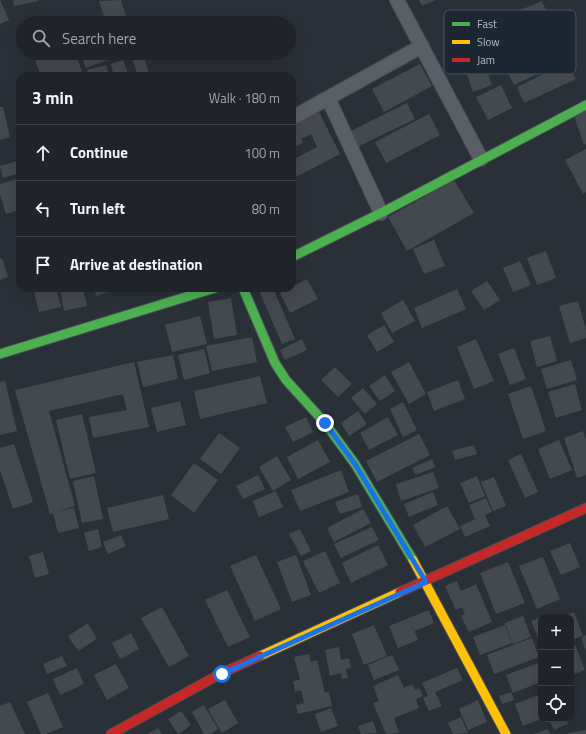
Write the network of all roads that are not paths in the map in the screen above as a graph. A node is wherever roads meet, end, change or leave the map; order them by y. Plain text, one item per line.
1 (397, 0) edge
2 (422, 46) junction
3 (328, 98) junction
4 (586, 105) edge
5 (296, 116) edge
6 (481, 159) junction
7 (381, 213) junction
8 (296, 255) edge
9 (202, 292) edge
10 (244, 292) edge
11 (0, 354) edge
12 (586, 508) edge
13 (426, 582) junction
14 (111, 734) edge
15 (506, 734) edge

1 - 2 street
2 - 3 street
2 - 6 street
3 - 5 street
3 - 7 street
4 - 6 street
6 - 7 street
7 - 8 street
9 - 11 street
10 - 13 street
12 - 13 street
13 - 14 street
13 - 15 street

